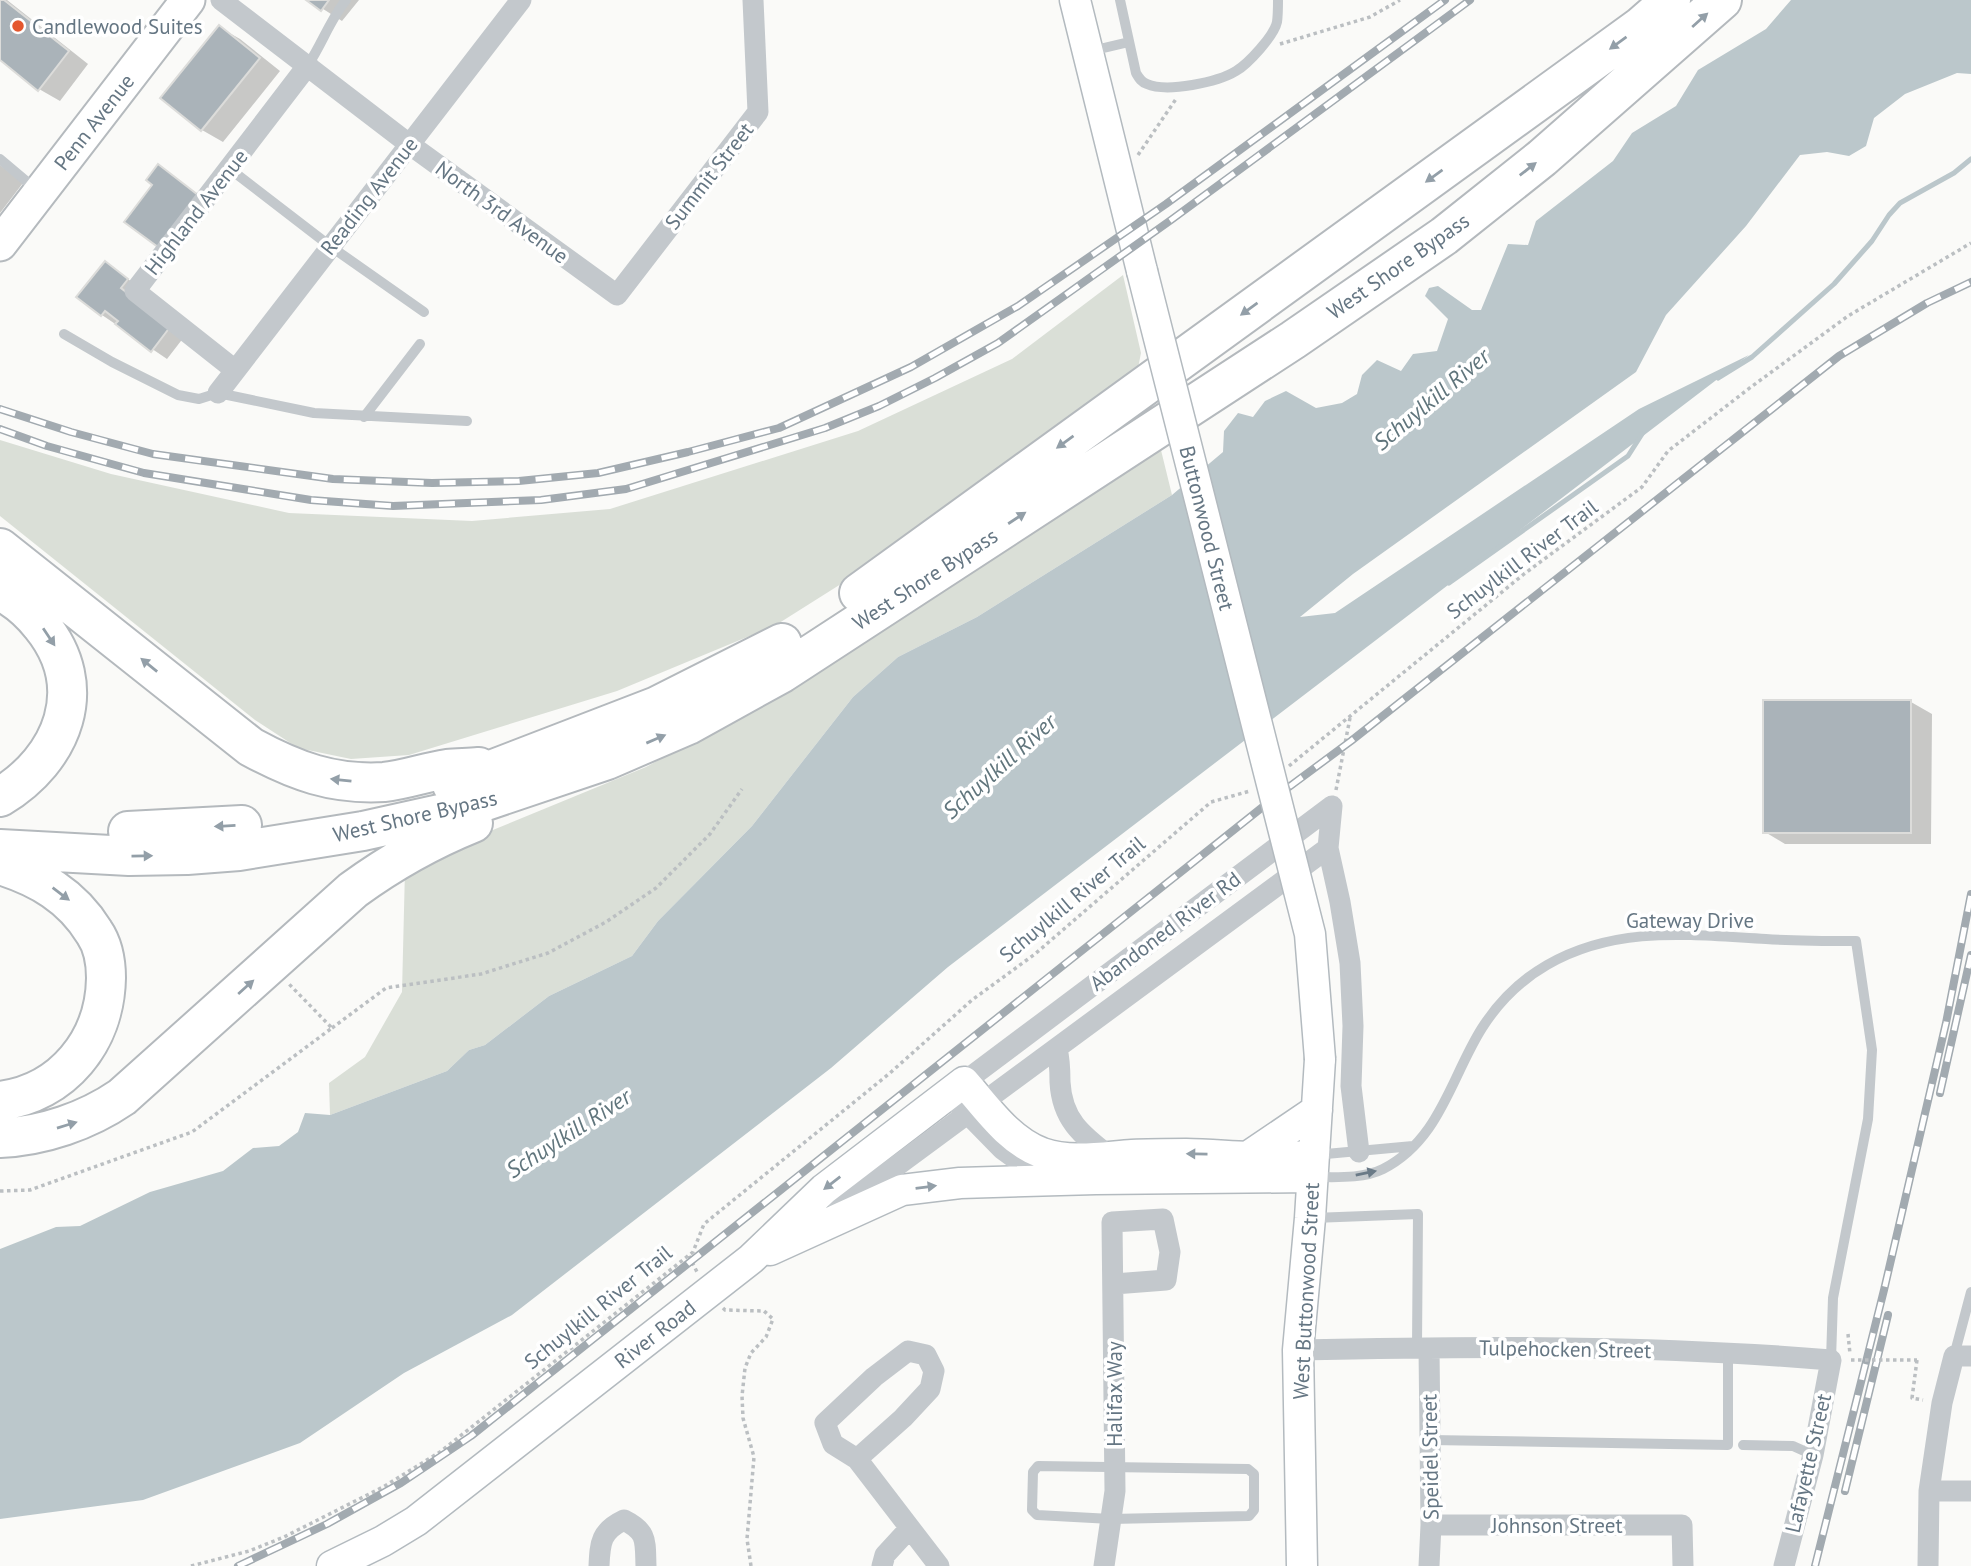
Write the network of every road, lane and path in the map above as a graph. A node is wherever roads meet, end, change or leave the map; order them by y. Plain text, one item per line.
1 (161, 0) edge
2 (188, 0) edge
3 (221, 0) edge
4 (346, 0) edge
5 (521, 0) edge
6 (753, 0) edge
7 (1075, 0) edge
8 (1120, 0) edge
9 (1278, 0) edge
10 (1400, 0) edge
11 (1671, 0) edge
12 (1722, 0) edge
13 (1129, 42) junction
14 (1258, 51) junction
15 (1088, 52) junction
16 (308, 65) junction
17 (1185, 86) junction
18 (409, 145) junction
19 (1138, 155) dead end
20 (230, 169) junction
21 (21, 176) edge
22 (0, 207) edge
23 (1971, 243) edge
24 (0, 244) edge
25 (330, 246) junction
26 (617, 295) joint
27 (424, 312) dead end
28 (64, 334) dead end
29 (420, 344) dead end
30 (234, 370) junction
31 (218, 393) junction
32 (364, 416) junction
33 (467, 421) dead end
34 (0, 548) edge
35 (0, 591) edge
36 (1350, 717) junction
37 (593, 765) junction
38 (506, 766) junction
39 (1283, 771) dead end
40 (1260, 785) dead end
41 (742, 789) dead end
42 (0, 797) edge
43 (1332, 806) junction
44 (0, 828) edge
45 (1328, 848) junction
46 (0, 849) edge
47 (0, 864) edge
48 (270, 966) junction
49 (332, 1028) junction
50 (1057, 1049) junction
51 (1320, 1059) joint
52 (966, 1098) junction
53 (0, 1101) edge
54 (1317, 1110) junction
55 (0, 1138) edge
56 (1413, 1146) junction
57 (1359, 1152) junction
58 (1109, 1156) junction
59 (1313, 1166) junction
60 (1253, 1167) junction
61 (1062, 1180) junction
62 (0, 1191) edge
63 (1310, 1213) junction
64 (751, 1259) junction
65 (1114, 1284) junction
66 (709, 1292) junction
67 (1971, 1292) edge
68 (1848, 1334) dead end
69 (1423, 1348) junction
70 (1298, 1350) junction
71 (1728, 1352) junction
72 (1962, 1356) edge
73 (1841, 1360) junction
74 (1912, 1398) dead end
75 (1430, 1440) junction
76 (1743, 1445) dead end
77 (1812, 1455) junction
78 (857, 1460) junction
79 (1114, 1466) junction
80 (1929, 1491) junction
81 (1971, 1491) edge
82 (1111, 1519) junction
83 (1431, 1525) junction
84 (909, 1529) junction
85 (191, 1566) edge
86 (332, 1566) edge
87 (599, 1566) edge
88 (646, 1566) edge
89 (751, 1566) edge
90 (883, 1566) edge
91 (939, 1566) edge
92 (1104, 1566) edge
93 (1302, 1566) edge
94 (1429, 1566) edge
95 (1683, 1566) edge
96 (1784, 1566) edge
97 (1928, 1566) edge

1 - 21 main road, Penn Avenue
2 - 21 main road, Penn Avenue
3 - 16 street, North 3rd Avenue
4 - 16 lane
5 - 18 street, Reading Avenue
6 - 26 street, Summit Street
7 - 15 street, Buttonwood Street
8 - 13 lane
9 - 14 lane
10 - 14 path
11 -> 38 highway, West Shore Bypass
37 -> 12 highway, West Shore Bypass
13 - 15 lane
13 - 17 lane
14 - 17 lane
15 - 51 street, Buttonwood Street, bridge
16 - 18 street, North 3rd Avenue
16 - 20 street, Highland Avenue
17 - 19 path
18 - 25 street, Reading Avenue
18 - 26 street, North 3rd Avenue
20 - 25 lane
20 - 30 street, Highland Avenue
21 - 22 main road, Penn Avenue
21 - 24 main road, Penn Avenue
23 - 36 path, Schuylkill River Trail
25 - 27 lane
25 - 30 street, Reading Avenue
28 - 31 lane
29 - 32 lane
30 - 31 street, Reading Avenue
31 - 32 lane
32 - 33 lane
38 -> 34 highway
35 -> 42 highway
36 - 39 path, Schuylkill River Trail
36 - 43 path
46 -> 37 highway, West Shore Bypass
37 - 48 highway
38 -> 44 highway, West Shore Bypass
40 - 85 path, Schuylkill River Trail
41 - 49 path
43 - 45 street
43 - 52 street, Abandoned River Rd
45 - 50 street, Abandoned River Rd
45 - 57 street
47 -> 53 highway
48 - 49 path
55 -> 48 highway
49 - 62 path
50 - 52 street, Abandoned River Rd
50 - 58 street
51 - 54 street, West Buttonwood Street
52 - 58 street
52 - 61 street
52 - 64 street, River Road
54 - 59 street, West Buttonwood Street
54 - 60 street
56 - 57 lane
59 -> 56 lane, Gateway Drive
56 - 73 lane, Gateway Drive
57 - 59 lane
60 -> 58 street
59 - 60 street
59 - 63 street, West Buttonwood Street
60 - 61 street
60 - 63 street
64 -> 61 street
63 - 69 lane
63 - 70 street, West Buttonwood Street
64 - 66 street, River Road
65 - 65 street, Halifax Way
65 - 79 street, Halifax Way
66 - 86 street, River Road
66 - 89 path
67 - 72 lane
68 - 73 path
69 - 70 street, Tulpehocken Street
69 - 71 street, Tulpehocken Street
69 - 75 street, Speidel Street
70 - 93 street, West Buttonwood Street
71 - 73 street, Tulpehocken Street
71 - 75 lane
72 - 80 street
73 - 74 path, bridge
73 - 77 street, Lafayette Street
75 - 83 street, Speidel Street
76 - 77 lane
77 - 96 street, Lafayette Street
78 - 78 street
78 - 84 street
79 - 82 street, Halifax Way
79 - 82 lane
79 - 82 lane
80 - 81 street
80 - 97 street
82 - 92 street, Halifax Way
83 - 94 street, Speidel Street
83 - 95 street, Johnson Street
84 - 90 street
84 - 91 street
87 - 88 street

